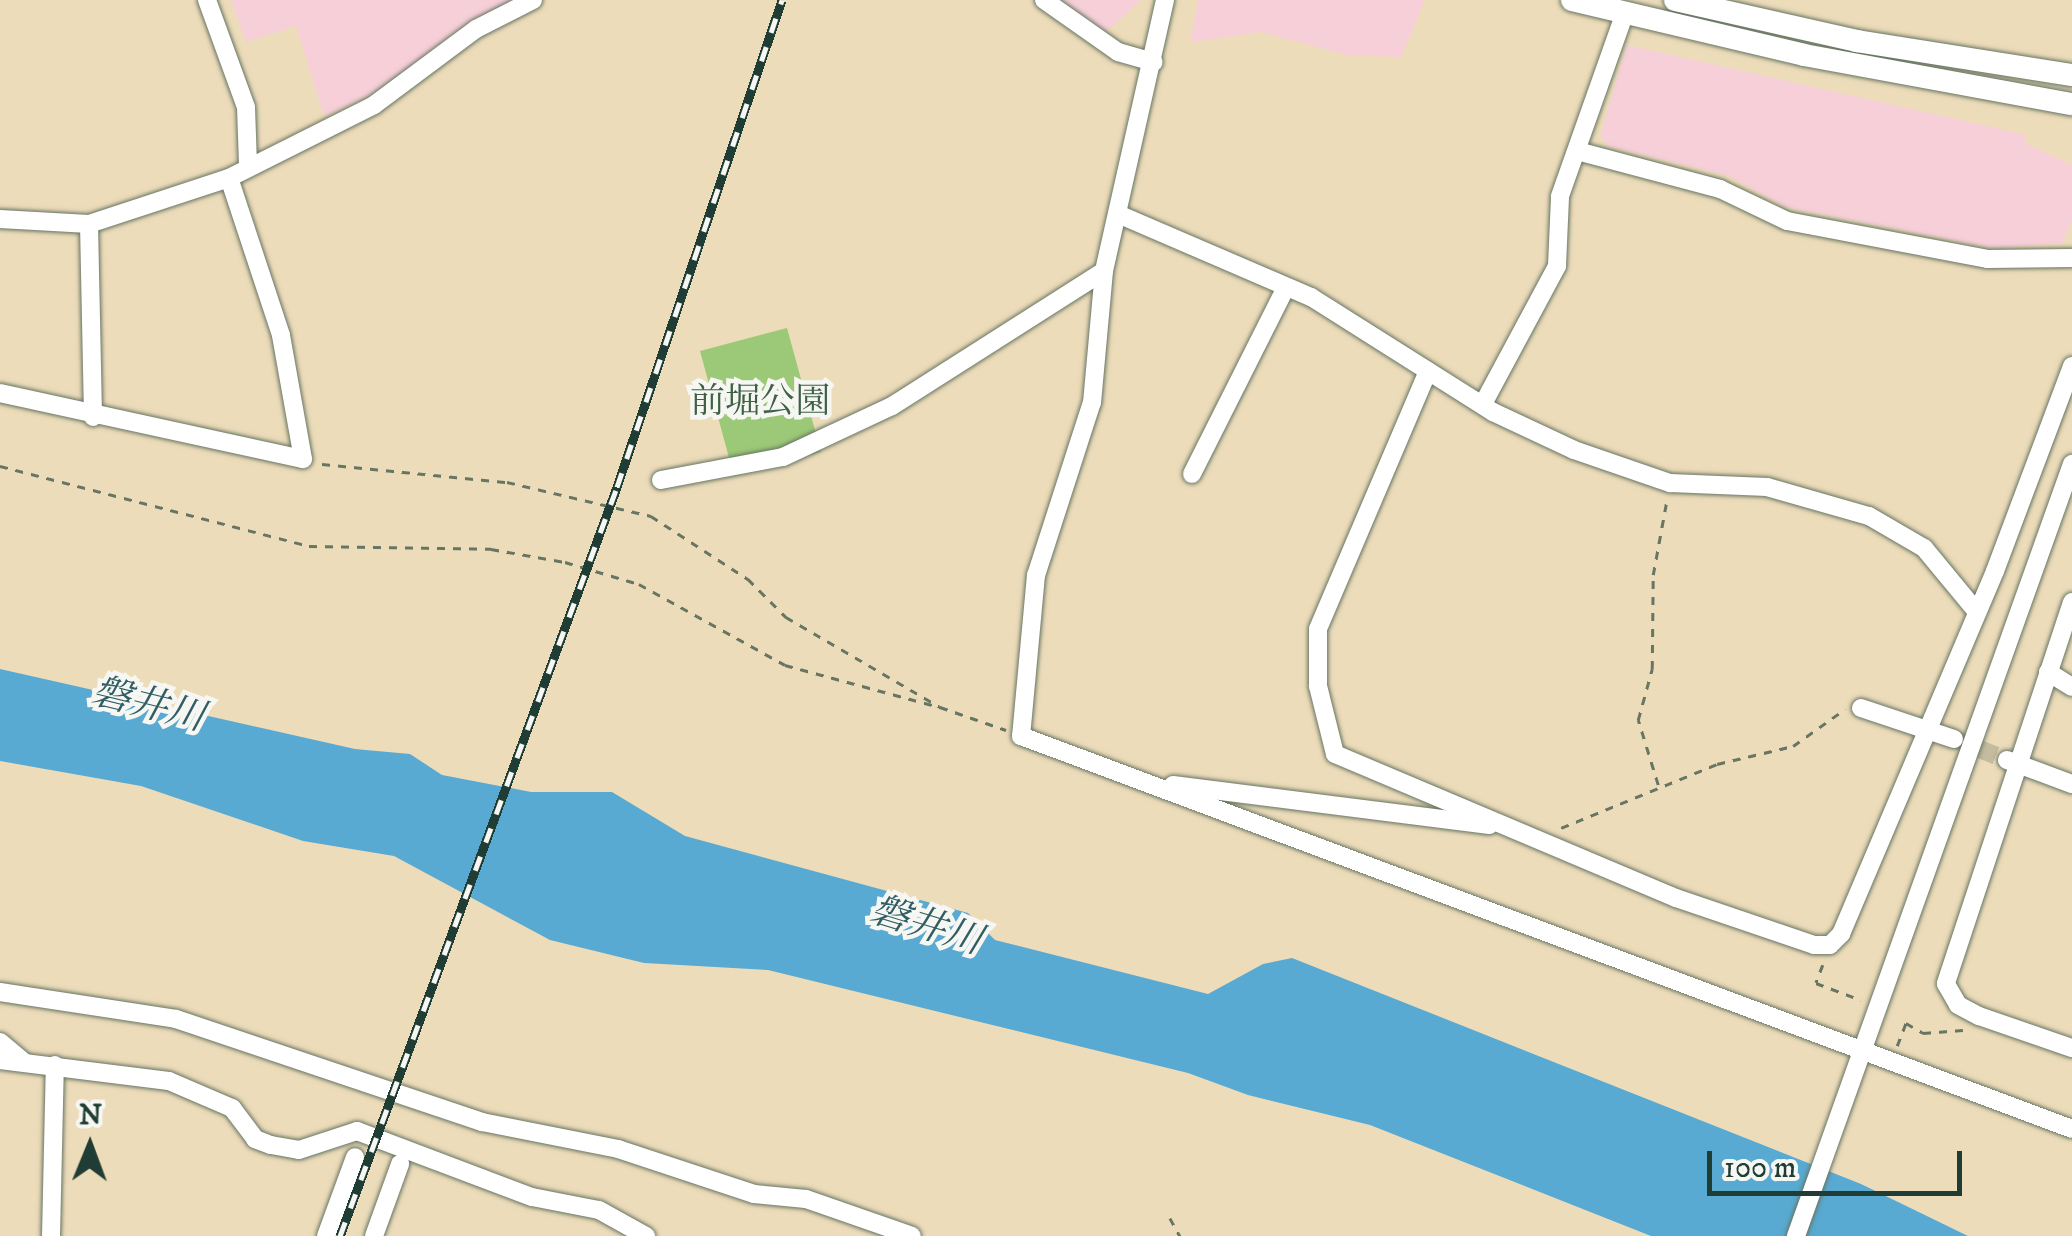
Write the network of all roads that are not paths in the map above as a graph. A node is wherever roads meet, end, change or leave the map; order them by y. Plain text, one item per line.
1 (206, 0) edge
2 (532, 0) edge
3 (1044, 0) edge
4 (1165, 0) edge
5 (1572, 0) edge
6 (1675, 0) edge
7 (1624, 15) junction
8 (1154, 62) junction
9 (2072, 76) edge
10 (2072, 104) edge
11 (1581, 152) junction
12 (248, 165) junction
13 (229, 178) junction
14 (1118, 214) junction
15 (0, 219) edge
16 (89, 224) junction
17 (2072, 258) edge
18 (1104, 271) junction
19 (1286, 287) junction
20 (2072, 366) edge
21 (1428, 371) junction
22 (0, 393) edge
23 (1484, 404) junction
24 (93, 416) junction
25 (2072, 464) edge
26 (1192, 474) dead end
27 (661, 480) dead end
28 (2072, 602) edge
29 (1976, 612) junction
30 (2048, 672) junction
31 (2072, 687) edge
32 (1861, 708) road end
33 (1926, 729) junction
34 (1954, 739) tunnel mouth
35 (2014, 763) junction
36 (1152, 783) junction
37 (2072, 784) edge
38 (1521, 830) junction
39 (0, 992) edge
40 (0, 1042) edge
41 (2072, 1048) edge
42 (1861, 1058) junction
43 (0, 1060) edge
44 (24, 1062) junction
45 (55, 1065) junction
46 (2072, 1129) edge
47 (355, 1156) dead end
48 (400, 1164) dead end
49 (858, 1216) junction
50 (52, 1236) edge
51 (326, 1236) edge
52 (374, 1236) edge
53 (646, 1236) edge
54 (860, 1236) edge
55 (912, 1236) edge
56 (1796, 1236) edge

1 - 12 street
2 - 12 street
3 - 8 street
4 - 8 street
5 - 7 main road
6 - 9 main road
7 - 10 main road
7 - 11 street
8 - 14 street
11 - 17 street
11 - 23 street
12 - 13 street
13 - 16 street
13 - 24 street
14 - 18 street
14 - 19 street
15 - 16 street
16 - 24 street
18 - 27 street
18 - 36 street
19 - 21 street
19 - 26 street
20 - 29 street
21 - 23 street
21 - 38 street
22 - 24 street
23 - 29 street
25 - 42 street
28 - 30 street
29 - 33 street
30 - 31 street
30 - 35 street
32 - 33 street
33 - 34 street
33 - 38 street
35 - 37 street
35 - 41 street
36 - 38 street
36 - 42 street
39 - 49 street
40 - 44 street
42 - 46 street
42 - 56 street
43 - 44 street
44 - 45 street
45 - 50 street
45 - 53 street
47 - 51 street
48 - 52 street
49 - 54 street
49 - 55 street

